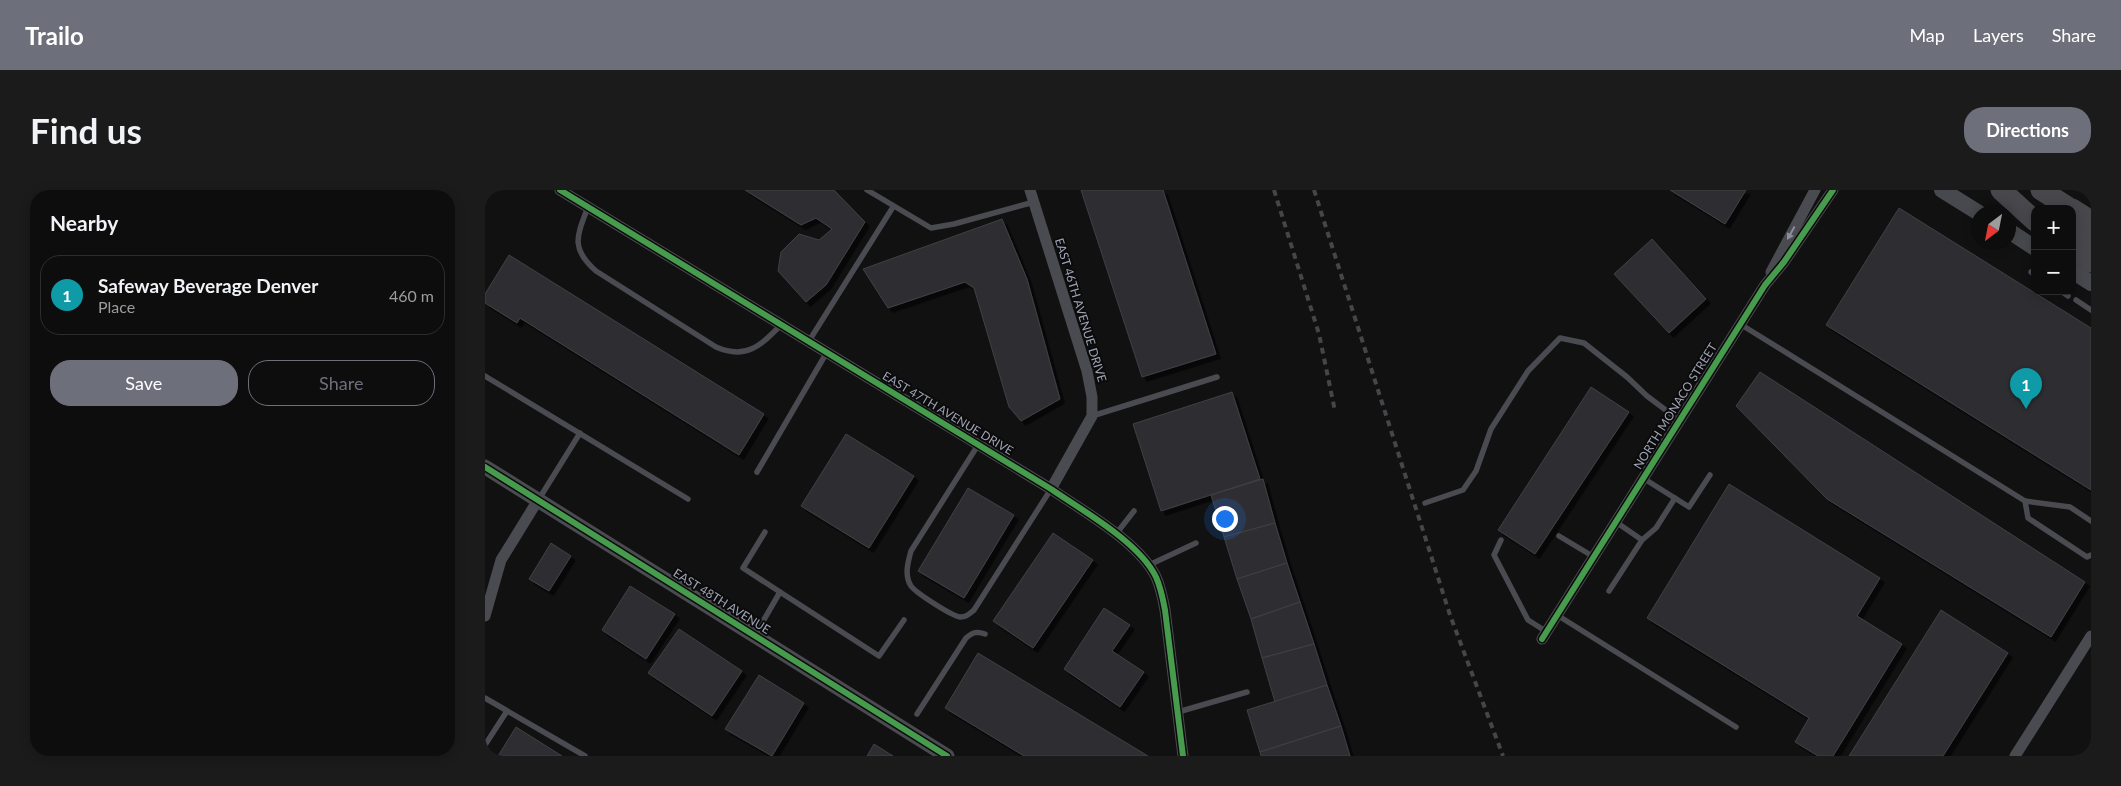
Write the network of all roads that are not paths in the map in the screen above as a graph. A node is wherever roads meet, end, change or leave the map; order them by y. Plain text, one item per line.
1 (560, 190) edge
2 (867, 190) edge
3 (1030, 190) edge
4 (1815, 190) edge
5 (1833, 190) edge
6 (1942, 190) edge
7 (2001, 190) edge
8 (2006, 190) edge
9 (2041, 190) edge
10 (1034, 202) junction
11 (2065, 205) edge
12 (2031, 206) edge
13 (588, 207) junction
14 (893, 207) junction
15 (1971, 208) edge
16 (2076, 212) edge
17 (2031, 217) edge
18 (2091, 221) edge
19 (2076, 234) edge
20 (2016, 236) edge
21 (2091, 243) edge
22 (2031, 245) edge
23 (2073, 250) edge
24 (2091, 262) edge
25 (2076, 274) edge
26 (2091, 283) edge
27 (1765, 285) junction
28 (2076, 300) dead end
29 (2091, 310) edge
30 (781, 324) junction
31 (1740, 324) junction
32 (809, 341) junction
33 (827, 352) junction
34 (485, 376) edge
35 (1217, 377) dead end
36 (1092, 416) junction
37 (1679, 420) junction
38 (580, 432) junction
39 (979, 444) junction
40 (485, 467) edge
41 (757, 472) dead end
42 (1710, 475) dead end
43 (1643, 478) junction
44 (1051, 489) junction
45 (1675, 498) junction
46 (688, 499) dead end
47 (538, 500) junction
48 (2025, 501) junction
49 (1425, 503) dead end
50 (1134, 511) dead end
51 (2091, 521) edge
52 (1616, 522) junction
53 (765, 532) dead end
54 (1115, 534) junction
55 (1559, 536) dead end
56 (1501, 540) dead end
57 (1642, 540) junction
58 (1197, 543) dead end
59 (2091, 555) edge
60 (1594, 556) junction
61 (1149, 565) junction
62 (1609, 591) dead end
63 (780, 592) junction
64 (487, 600) edge
65 (1557, 615) junction
66 (485, 616) edge
67 (904, 620) dead end
68 (985, 634) dead end
69 (755, 635) junction
70 (1544, 635) joint
71 (2091, 636) edge
72 (1247, 692) dead end
73 (485, 698) edge
74 (507, 711) junction
75 (1178, 712) junction
76 (917, 714) dead end
77 (1736, 726) dead end
78 (485, 745) edge
79 (585, 756) edge
80 (947, 756) edge
81 (1183, 756) edge
82 (2015, 756) edge

1 - 13 street, EAST 47TH AVENUE DRIVE
2 - 14 lane
3 - 10 street, EAST 46TH AVENUE DRIVE
4 -> 27 street, NORTH MONACO STREET
5 - 27 street, NORTH MONACO STREET
6 - 15 main road
7 - 17 highway
8 - 12 highway
9 - 11 highway
10 - 14 lane
10 - 36 street, EAST 46TH AVENUE DRIVE
13 - 30 street, EAST 47TH AVENUE DRIVE
13 - 30 lane
14 - 32 lane
16 - 18 highway
19 - 21 highway
20 - 22 main road
23 - 24 highway
25 - 26 main road
27 - 31 street, NORTH MONACO STREET
28 - 29 lane
30 - 32 street, EAST 47TH AVENUE DRIVE
31 - 37 street, NORTH MONACO STREET
31 - 48 lane
32 - 33 street, EAST 47TH AVENUE DRIVE
33 - 39 street, EAST 47TH AVENUE DRIVE
33 - 41 lane
34 - 38 lane
35 - 36 lane
36 - 44 street
37 - 43 street, NORTH MONACO STREET
37 - 49 lane
38 - 46 lane
38 - 47 lane
39 - 44 street, EAST 47TH AVENUE DRIVE
39 - 44 lane
40 - 47 street, EAST 48TH AVENUE
42 - 45 lane
43 - 45 lane
43 - 52 street, NORTH MONACO STREET
44 - 54 street, EAST 47TH AVENUE DRIVE
45 - 57 lane
47 - 64 street
47 - 69 street, EAST 48TH AVENUE
48 - 51 lane
48 - 59 lane
50 - 54 lane
52 - 57 lane
52 - 60 street, NORTH MONACO STREET
53 - 63 lane
54 - 61 street, EAST 47TH AVENUE DRIVE
55 - 60 lane
56 - 70 lane
57 - 62 lane
58 - 61 lane
60 - 65 street, NORTH MONACO STREET
61 - 75 street, EAST 47TH AVENUE DRIVE
63 - 67 lane
63 - 69 lane
64 - 66 street
65 - 70 street, NORTH MONACO STREET
65 - 77 lane
68 - 76 lane
69 - 80 street, EAST 48TH AVENUE
71 - 82 street
72 - 75 lane
73 - 74 lane
74 - 78 lane
74 - 79 lane
75 - 81 street, EAST 47TH AVENUE DRIVE

